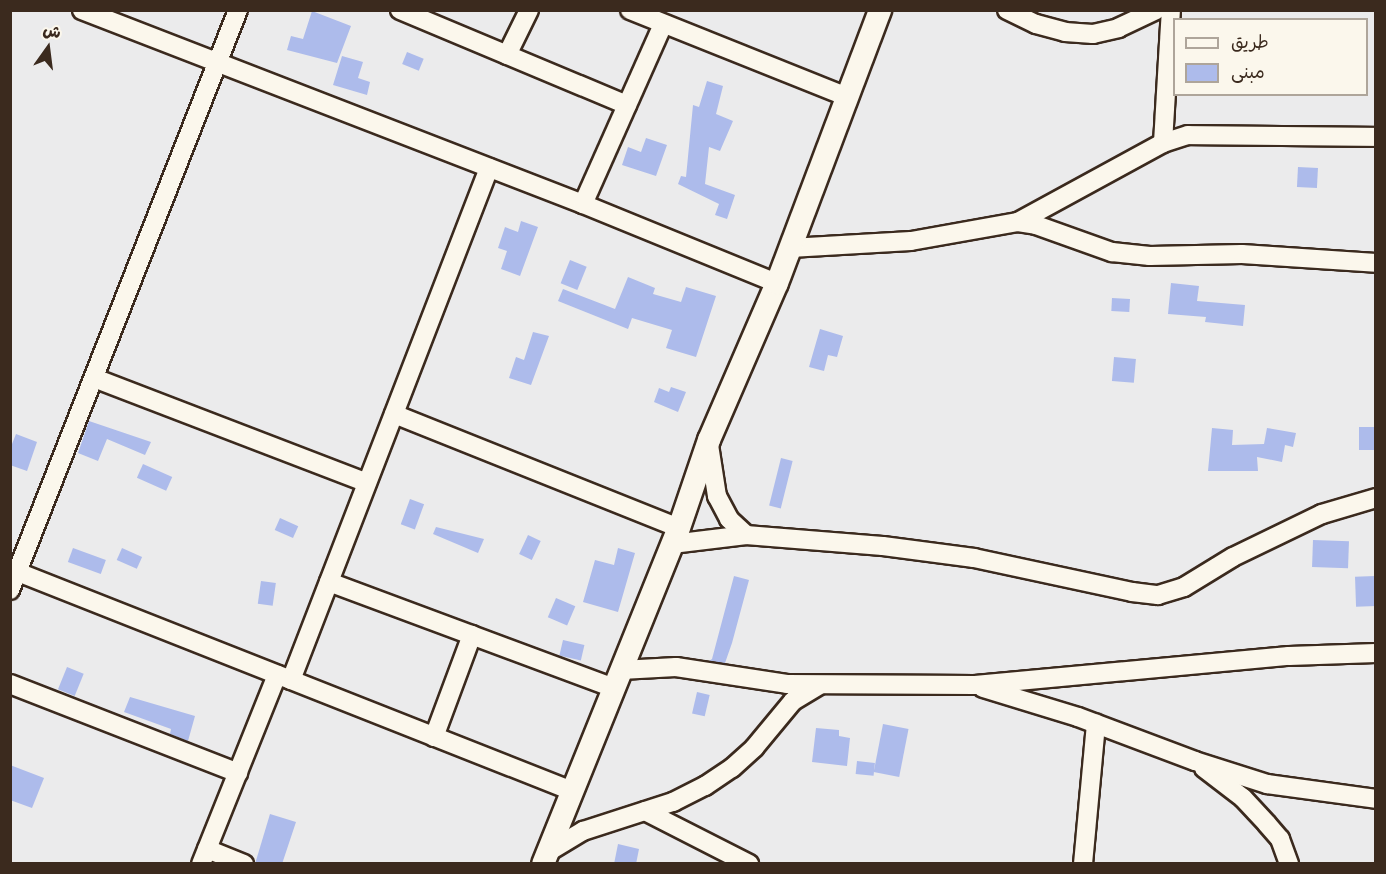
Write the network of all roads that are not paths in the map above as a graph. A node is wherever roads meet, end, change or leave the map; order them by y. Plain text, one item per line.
1 (82, 10) edge
2 (238, 10) edge
3 (400, 10) edge
4 (529, 10) edge
5 (630, 10) edge
6 (880, 10) edge
7 (1007, 10) edge
8 (1156, 10) edge
9 (1171, 10) edge
10 (663, 24) junction
11 (507, 55) junction
12 (218, 63) junction
13 (845, 96) junction
14 (627, 105) junction
15 (1376, 137) edge
16 (1163, 143) junction
17 (489, 168) junction
18 (583, 204) junction
19 (1018, 222) junction
20 (790, 248) junction
21 (1376, 262) edge
22 (777, 283) junction
23 (94, 378) junction
24 (394, 414) junction
25 (709, 440) junction
26 (367, 483) junction
27 (1376, 498) edge
28 (746, 535) junction
29 (675, 536) junction
30 (14, 570) edge
31 (329, 582) junction
32 (10, 590) edge
33 (472, 635) junction
34 (1376, 653) edge
35 (284, 677) junction
36 (617, 679) junction
37 (10, 684) edge
38 (820, 685) junction
39 (975, 685) junction
40 (1096, 724) junction
41 (434, 737) junction
42 (1195, 761) junction
43 (238, 773) junction
44 (572, 791) junction
45 (1376, 799) edge
46 (645, 811) junction
47 (204, 856) edge
48 (546, 858) edge
49 (244, 864) edge
50 (749, 864) edge
51 (1083, 864) edge
52 (1289, 864) edge

1 - 12 street
2 - 12 street
3 - 11 street
4 - 11 street
5 - 10 street
6 - 13 street
7 - 8 street
9 - 16 street
10 - 13 street
10 - 14 street
11 - 14 street
12 - 17 street
12 - 23 street
13 - 20 street
14 - 18 street
15 - 16 street
16 - 19 street
17 - 18 street
17 - 24 street
18 - 22 street
19 - 20 street
19 - 21 street
20 - 22 street
22 - 25 street
23 - 26 street
23 - 30 street
24 - 26 street
24 - 29 street
25 - 28 street
25 - 29 street
26 - 31 street
27 - 28 street
28 - 29 street
29 - 36 street
30 - 32 street
30 - 35 street
31 - 33 street
31 - 35 street
33 - 36 street
33 - 41 street
34 - 39 street
35 - 41 street
35 - 43 street
36 - 38 street
36 - 44 street
37 - 43 street
38 - 39 street
38 - 46 street
39 - 40 street
40 - 42 street
40 - 51 street
41 - 44 street
42 - 45 street
42 - 52 street
43 - 47 street
44 - 48 street
46 - 48 street
46 - 50 street
47 - 49 street

